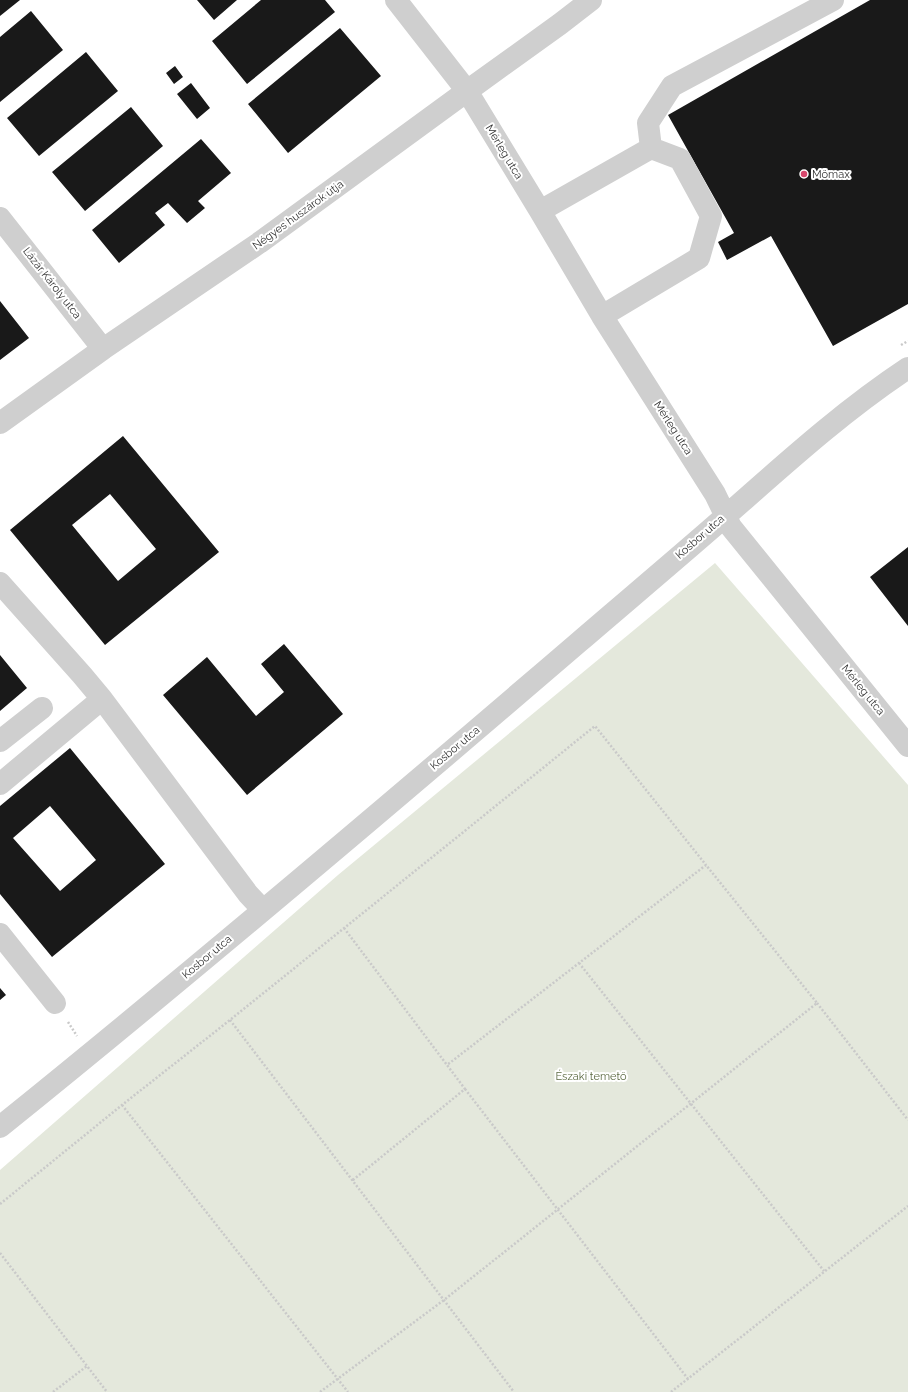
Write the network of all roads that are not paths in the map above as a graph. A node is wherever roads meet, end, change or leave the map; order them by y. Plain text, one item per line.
1 (396, 0) edge
2 (591, 0) edge
3 (833, 0) edge
4 (467, 90) junction
5 (650, 148) junction
6 (540, 211) junction
7 (0, 218) edge
8 (602, 316) junction
9 (103, 349) junction
10 (908, 368) edge
11 (0, 423) edge
12 (725, 516) junction
13 (0, 583) edge
14 (102, 699) junction
15 (42, 708) dead end
16 (0, 741) edge
17 (908, 746) edge
18 (0, 784) edge
19 (263, 910) junction
20 (0, 934) edge
21 (55, 1003) dead end
22 (0, 1128) edge

1 - 4 street, Mérleg utca
2 - 4 street, Négyes huszárok útja
3 - 5 street
4 - 6 street, Mérleg utca
4 - 9 street, Négyes huszárok útja
5 - 6 street
5 - 8 street
6 - 8 street, Mérleg utca
7 - 9 street, Lázár Károly utca
8 - 12 street, Mérleg utca
9 - 11 street, Négyes huszárok útja
10 - 12 street, Kosbor utca
12 - 17 street, Mérleg utca
12 - 19 street, Kosbor utca
13 - 14 street
14 - 18 street
14 - 19 street
15 - 16 street
19 - 22 street, Kosbor utca
20 - 21 street

